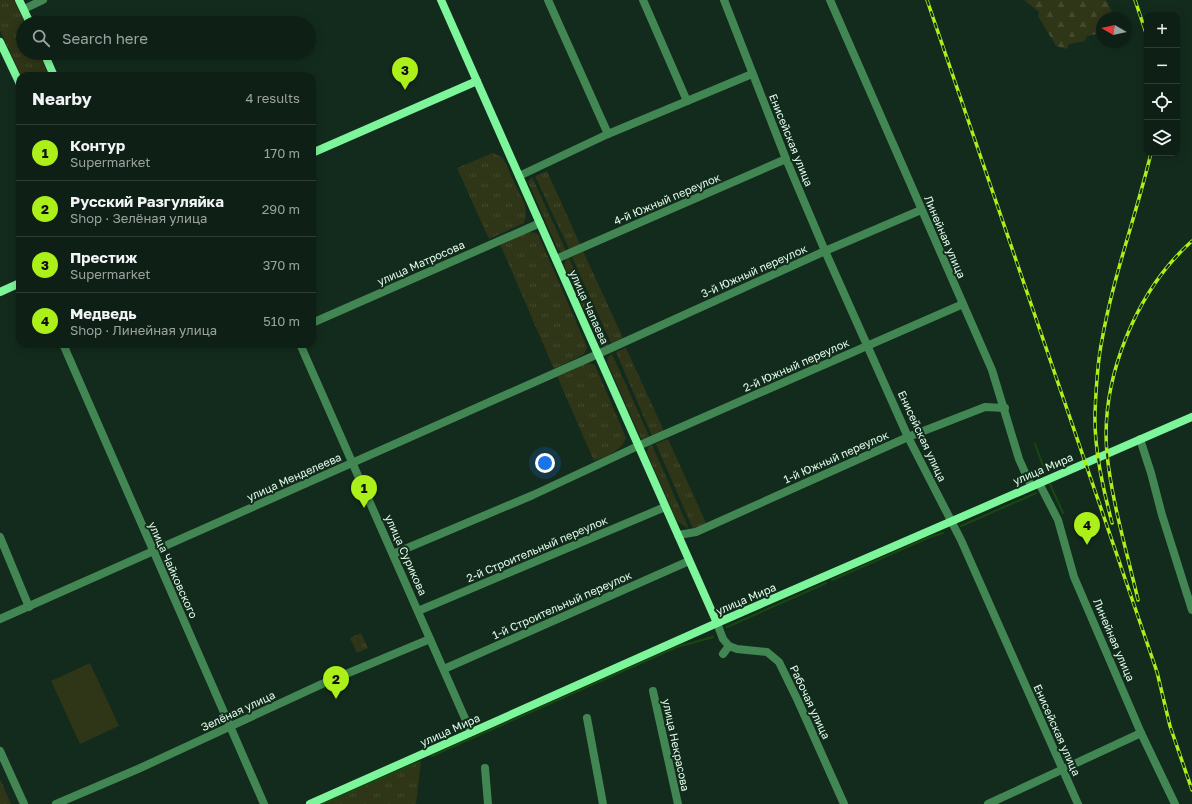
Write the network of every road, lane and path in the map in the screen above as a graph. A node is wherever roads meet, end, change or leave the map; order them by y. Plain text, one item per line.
1 (19, 0) edge
2 (43, 0) edge
3 (441, 0) edge
4 (548, 0) edge
5 (643, 0) edge
6 (724, 0) edge
7 (830, 0) edge
8 (24, 9) junction
9 (27, 16) edge
10 (0, 42) edge
11 (47, 60) edge
12 (52, 72) edge
13 (752, 74) junction
14 (16, 76) edge
15 (477, 81) junction
16 (687, 101) junction
17 (608, 134) junction
18 (316, 151) edge
19 (786, 159) junction
20 (519, 176) junction
21 (921, 210) junction
22 (540, 223) junction
23 (825, 251) junction
24 (556, 259) junction
25 (16, 285) edge
26 (0, 292) edge
27 (963, 304) junction
28 (316, 321) edge
29 (868, 346) junction
30 (65, 348) edge
31 (302, 348) edge
32 (598, 354) junction
33 (1005, 408) junction
34 (1192, 417) edge
35 (908, 437) junction
36 (1140, 439) junction
37 (638, 446) junction
38 (353, 463) junction
39 (1039, 483) junction
40 (1031, 486) junction
41 (665, 507) junction
42 (951, 522) junction
43 (678, 535) junction
44 (0, 537) edge
45 (153, 551) junction
46 (393, 554) junction
47 (689, 561) junction
48 (29, 607) junction
49 (1192, 610) edge
50 (418, 611) junction
51 (0, 619) edge
52 (717, 623) junction
53 (430, 639) junction
54 (729, 646) junction
55 (723, 654) dead end
56 (444, 669) junction
57 (653, 691) dead end
58 (587, 718) dead end
59 (230, 726) junction
60 (471, 732) junction
61 (1141, 733) junction
62 (0, 751) edge
63 (485, 768) dead end
64 (1062, 770) junction
65 (24, 804) edge
66 (56, 804) edge
67 (264, 804) edge
68 (310, 804) edge
69 (488, 804) edge
70 (603, 804) edge
71 (678, 804) edge
72 (844, 804) edge
73 (988, 804) edge
74 (1078, 804) edge
75 (1175, 804) edge

1 - 8 main road
2 - 8 street
3 - 15 main road, улица Чапаева
4 - 17 street
5 - 16 street
6 - 13 street, Енисейская улица
7 - 21 street, Линейная улица
8 - 9 main road
10 - 14 main road
11 - 12 main road
13 - 16 street
13 - 19 street, Енисейская улица
15 - 18 main road
15 - 20 main road, улица Чапаева
16 - 17 street
17 - 20 street
19 - 23 street, Енисейская улица
19 - 24 street, 4-й Южный переулок
20 - 22 main road, улица Чапаева
21 - 23 street, 3-й Южный переулок
21 - 27 street, Линейная улица
22 - 24 main road, улица Чапаева
22 - 28 street, улица Матросова
23 - 29 street, Енисейская улица
23 - 32 street, 3-й Южный переулок
24 - 32 main road, улица Чапаева
25 - 26 main road
27 - 29 street, 2-й Южный переулок
27 - 33 street, Линейная улица
29 - 35 street, Енисейская улица
29 - 37 street, 2-й Южный переулок
30 - 45 street, улица Чайковского
31 - 38 street, улица Сурикова
32 - 37 main road, улица Чапаева
32 - 38 street, улица Менделеева
33 - 35 street, 1-й Южный переулок
33 - 40 street, Линейная улица
34 - 36 main road, улица Мира
35 - 42 street, Енисейская улица
35 - 43 street, 1-й Южный переулок
36 - 39 main road, улица Мира
36 - 49 street
37 - 41 main road, улица Чапаева
37 - 46 street, 2-й Южный переулок
38 - 45 street, улица Менделеева
38 - 46 street, улица Сурикова
39 - 40 main road, улица Мира
39 - 61 street, Линейная улица
40 - 42 main road, улица Мира
41 - 43 main road, улица Чапаева
41 - 50 street, 2-й Строительный переулок
42 - 52 main road, улица Мира
42 - 64 street, Енисейская улица
43 - 47 main road, улица Чапаева
44 - 48 street
45 - 48 street, улица Менделеева
45 - 59 street, улица Чайковского
46 - 50 street, улица Сурикова
47 - 52 main road, улица Чапаева
47 - 56 street, 1-й Строительный переулок
48 - 51 street, улица Менделеева
50 - 53 street, улица Сурикова
52 - 54 street
52 - 60 main road, улица Мира
53 - 56 street, улица Сурикова
53 - 59 street, Зелёная улица
54 - 55 street
54 - 72 street, Рабочая улица
56 - 60 street, улица Сурикова
57 - 71 street, улица Некрасова
58 - 70 street
59 - 66 street, Зелёная улица
59 - 67 street, улица Чайковского
60 - 68 main road, улица Мира
61 - 64 street
61 - 75 street, Линейная улица
62 - 65 street
63 - 69 street
64 - 73 street
64 - 74 street, Енисейская улица

